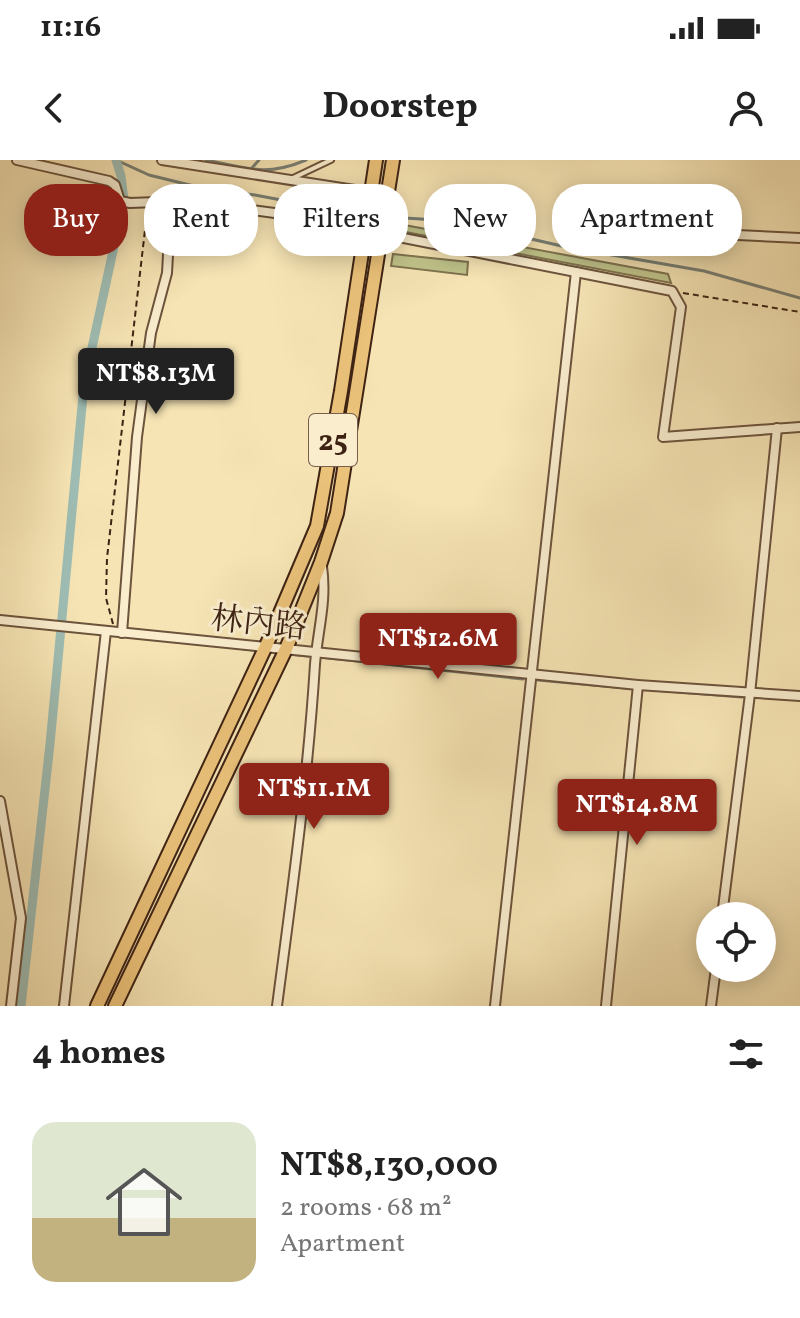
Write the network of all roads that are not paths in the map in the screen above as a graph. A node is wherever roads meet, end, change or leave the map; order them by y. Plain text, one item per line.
1 (17, 160) edge
2 (162, 160) edge
3 (331, 160) edge
4 (376, 160) edge
5 (393, 160) edge
6 (287, 181) junction
7 (304, 184) edge
8 (372, 184) edge
9 (389, 184) edge
10 (144, 202) edge
11 (742, 235) edge
12 (408, 236) edge
13 (800, 238) edge
14 (168, 256) edge
15 (361, 256) edge
16 (378, 256) edge
17 (576, 272) junction
18 (800, 427) edge
19 (777, 428) junction
20 (321, 562) junction
21 (0, 620) edge
22 (114, 632) junction
23 (266, 646) junction
24 (286, 649) junction
25 (316, 652) junction
26 (531, 673) junction
27 (638, 685) junction
28 (750, 694) junction
29 (800, 696) edge
30 (0, 801) edge
31 (724, 902) edge
32 (714, 982) edge
33 (11, 1006) edge
34 (64, 1006) edge
35 (97, 1006) edge
36 (115, 1006) edge
37 (277, 1006) edge
38 (495, 1006) edge
39 (606, 1006) edge
40 (711, 1006) edge

1 - 10 street
2 - 6 street
3 - 6 lane
4 - 8 main road, 25
5 - 9 main road, 25
6 - 7 street
11 - 13 street
12 - 17 street
14 - 22 street
15 - 23 main road, 25
16 - 20 main road, 25
17 - 19 street
17 - 26 street
18 - 19 street
19 - 28 street
20 - 24 main road, 25
20 - 25 street
21 - 22 street, 林內路
22 - 23 street, 林內路
22 - 34 street
23 - 24 street, 林內路
23 - 35 main road, 25
24 - 25 street, 林內路
24 - 36 main road, 25
25 - 26 street, 林內路
25 - 37 street
26 - 27 street, 林內路
26 - 38 street
27 - 28 street, 林內路
27 - 39 street
28 - 29 street, 林內路
28 - 31 street
30 - 33 street
32 - 40 street

